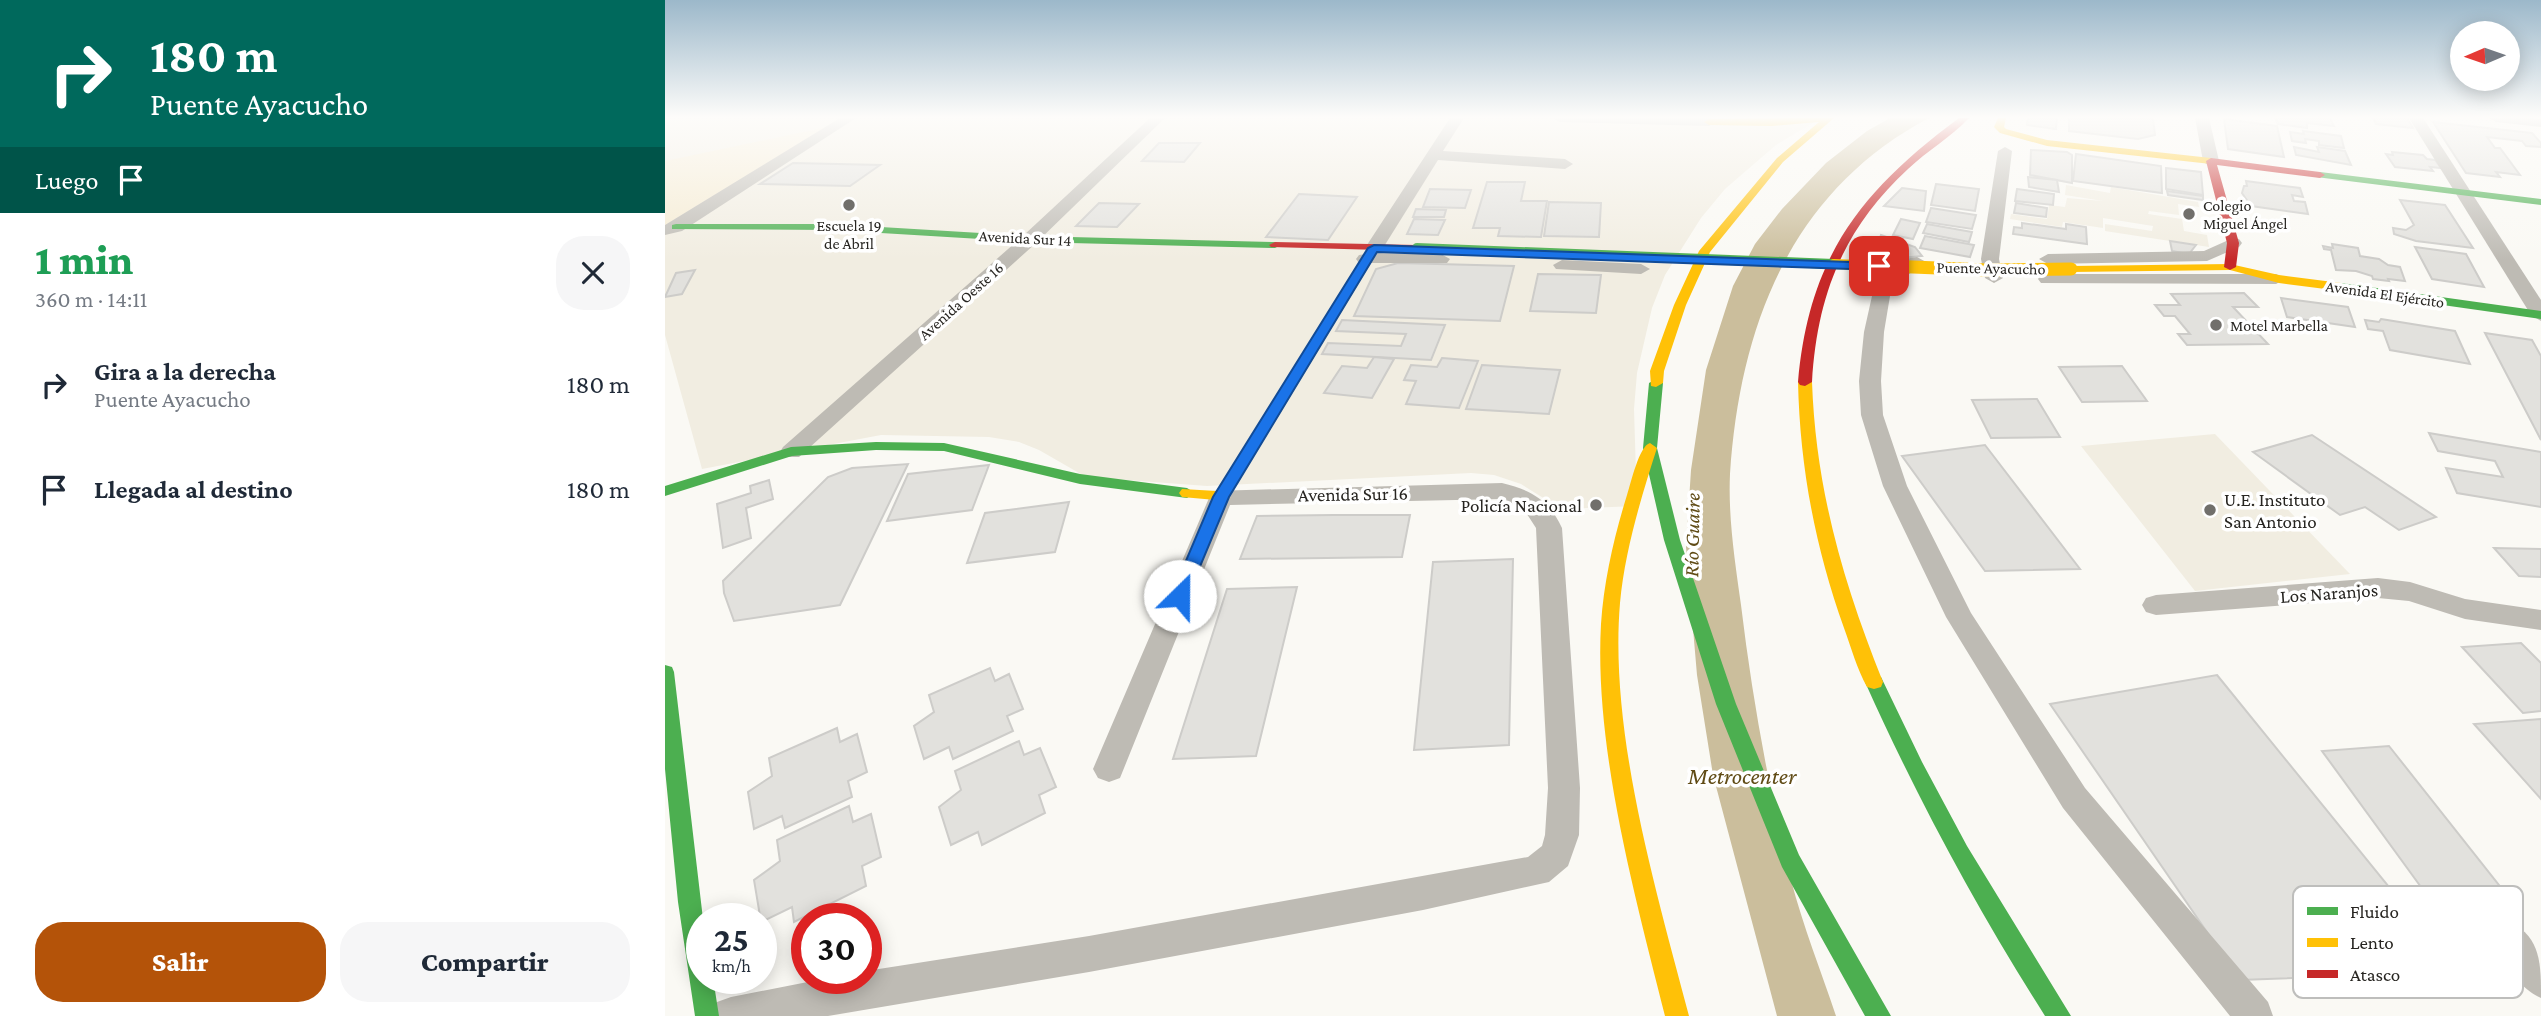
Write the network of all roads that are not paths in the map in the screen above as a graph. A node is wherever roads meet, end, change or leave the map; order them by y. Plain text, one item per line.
1 (772, 165) edge
2 (1108, 165) edge
3 (1427, 165) edge
4 (1776, 165) edge
5 (1902, 165) edge
6 (2003, 165) edge
7 (2212, 165) edge
8 (2247, 165) edge
9 (2446, 165) edge
10 (2463, 192) junction
11 (2541, 202) edge
12 (671, 228) edge
13 (1030, 239) junction
14 (2233, 243) junction
15 (1369, 254) junction
16 (1990, 259) junction
17 (2230, 267) junction
18 (1641, 269) dead end
19 (1892, 278) junction
20 (1994, 278) junction
21 (2279, 279) junction
22 (2541, 315) edge
23 (1650, 448) junction
24 (791, 452) junction
25 (665, 491) edge
26 (1221, 497) junction
27 (2156, 606) dead end
28 (2541, 620) edge
29 (665, 672) edge
30 (1109, 769) dead end
31 (2523, 956) edge
32 (2541, 979) edge
33 (707, 1016) edge
34 (731, 1016) edge
35 (1677, 1016) edge
36 (1879, 1016) edge
37 (2059, 1016) edge
38 (2254, 1016) edge

1 - 12 street
2 - 13 street, Avenida Oeste 16
3 - 15 street
4 - 23 main road
5 - 37 main road
6 - 16 street
7 - 14 main road
8 - 10 main road
9 - 10 street
10 - 11 main road
10 - 22 street
12 - 13 main road, Avenida Sur 14
13 - 15 main road, Avenida Sur 14
13 - 24 street, Avenida Oeste 16
14 - 16 street
14 - 17 main road
15 - 17 main road, Puente Ayacucho, bridge
15 - 18 street
15 - 26 main road
16 - 19 street
16 - 20 street
17 - 21 main road, Avenida El Ejército
19 - 20 street
19 - 38 street
20 - 21 street
21 - 22 main road, Avenida El Ejército
23 - 35 main road
23 - 36 main road
24 - 25 main road, Avenida Sur 16
24 - 26 main road, Avenida Sur 16
26 - 30 street
26 - 34 street, Avenida Sur 16
27 - 28 street, Los Naranjos
29 - 33 main road
31 - 32 street

